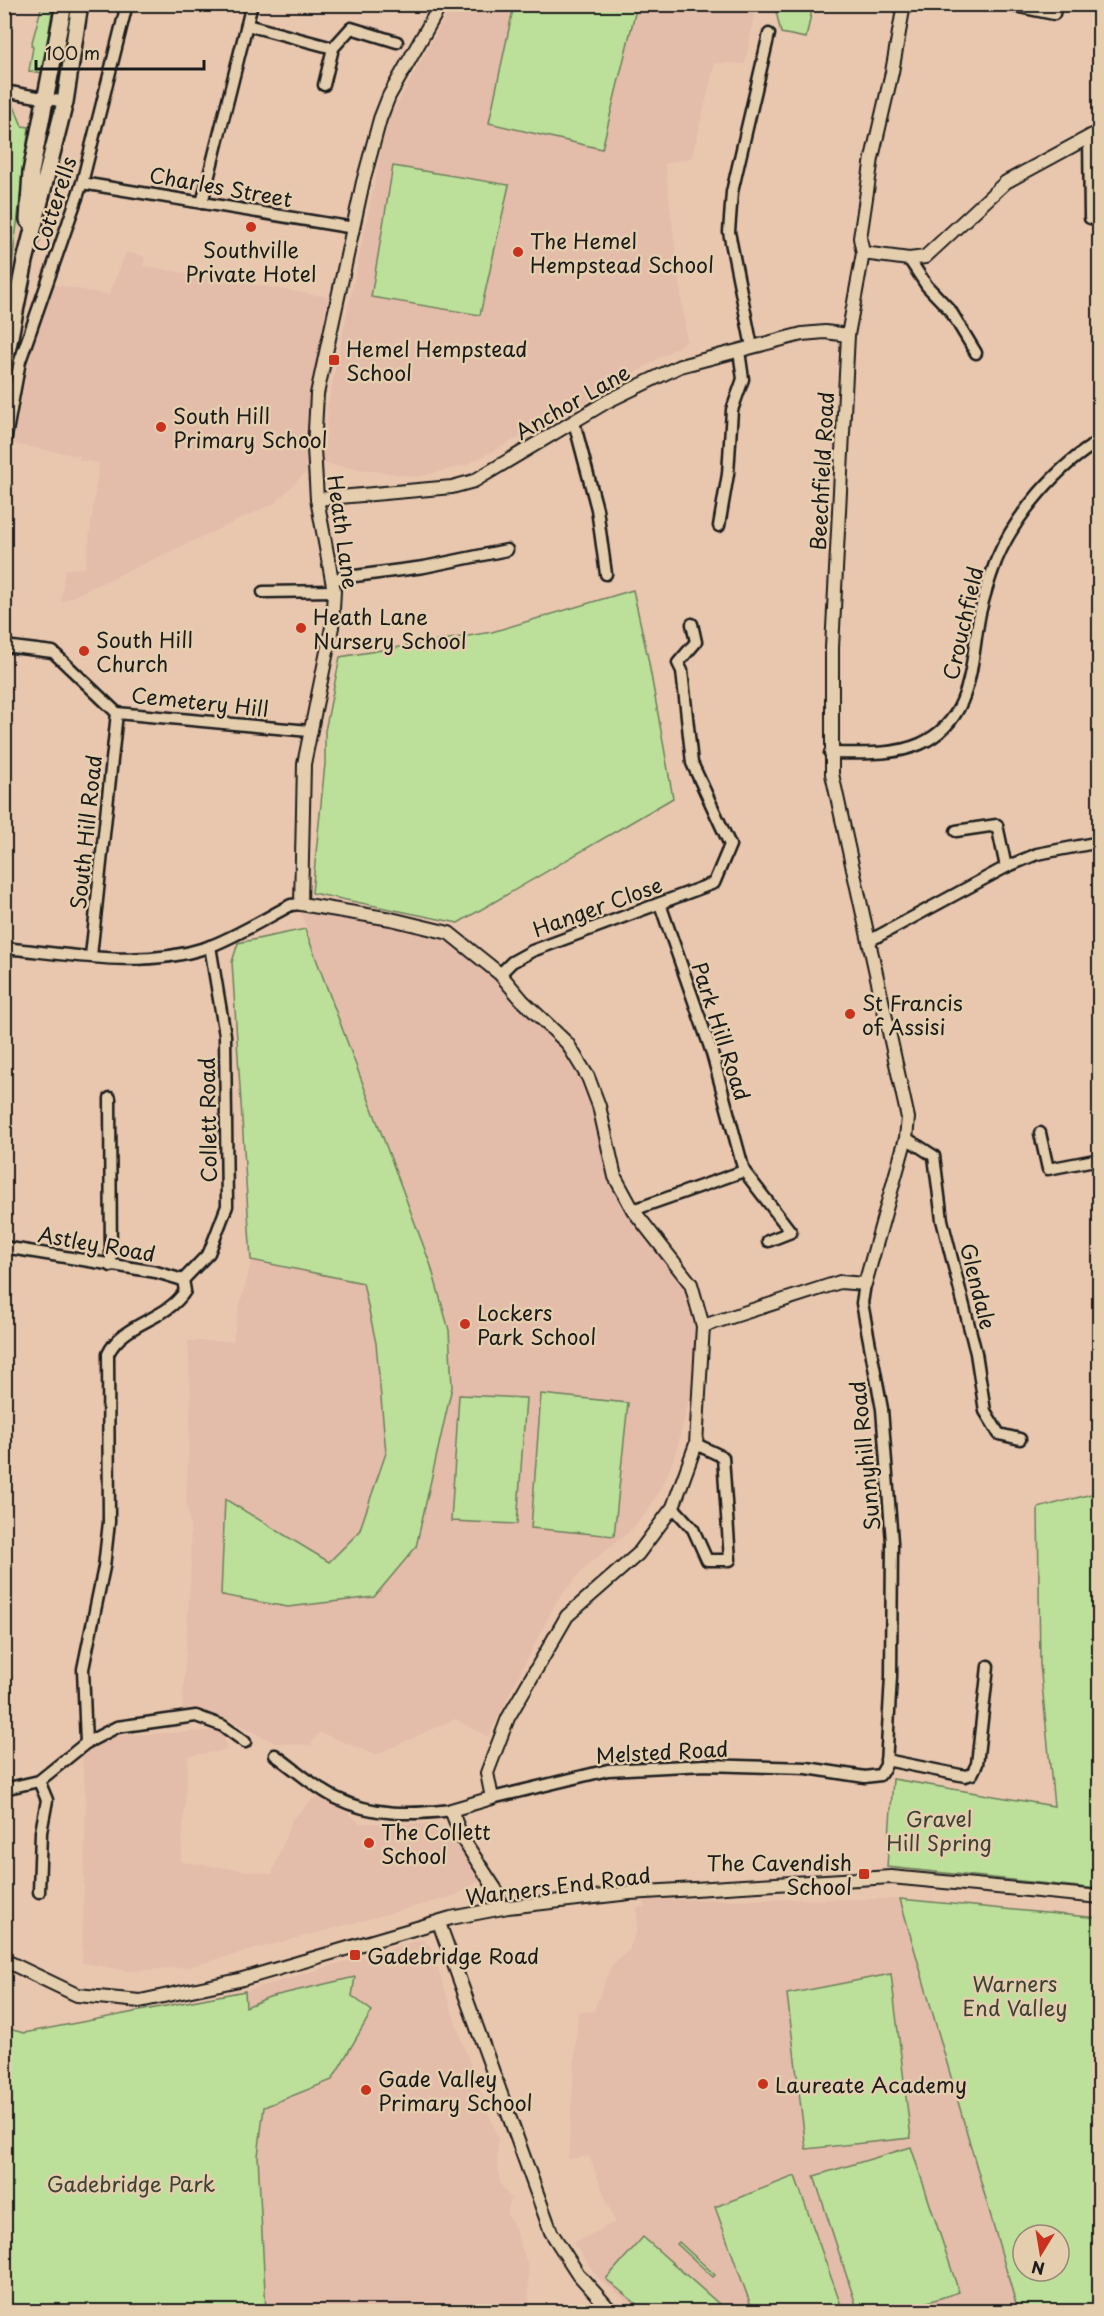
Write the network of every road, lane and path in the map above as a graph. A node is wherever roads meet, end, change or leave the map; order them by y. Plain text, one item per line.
1 (64, 4) edge
2 (80, 4) edge
3 (127, 4) edge
4 (252, 4) edge
5 (441, 4) edge
6 (904, 4) edge
7 (1005, 4) edge
8 (1056, 4) edge
9 (247, 25) junction
10 (769, 34) dead end
11 (398, 42) dead end
12 (333, 48) junction
13 (324, 85) dead end
14 (4, 91) edge
15 (47, 99) junction
16 (65, 102) junction
17 (1094, 134) edge
18 (82, 183) junction
19 (202, 203) junction
20 (1100, 220) edge
21 (354, 228) junction
22 (862, 253) junction
23 (909, 259) junction
24 (25, 261) junction
25 (848, 335) junction
26 (752, 346) junction
27 (739, 351) junction
28 (976, 353) dead end
29 (4, 367) edge
30 (574, 422) junction
31 (1096, 443) edge
32 (4, 448) edge
33 (1100, 456) edge
34 (317, 499) junction
35 (719, 526) dead end
36 (507, 550) dead end
37 (606, 574) dead end
38 (333, 585) junction
39 (263, 592) dead end
40 (692, 624) dead end
41 (4, 646) edge
42 (117, 713) junction
43 (309, 731) junction
44 (830, 753) junction
45 (956, 831) dead end
46 (1100, 842) edge
47 (1006, 867) junction
48 (301, 904) junction
49 (660, 904) junction
50 (869, 941) junction
51 (210, 946) junction
52 (4, 948) edge
53 (91, 956) junction
54 (500, 974) junction
55 (110, 1098) dead end
56 (1040, 1133) dead end
57 (906, 1138) junction
58 (1100, 1160) edge
59 (744, 1171) junction
60 (633, 1210) junction
61 (768, 1241) dead end
62 (4, 1247) edge
63 (111, 1266) junction
64 (183, 1280) junction
65 (866, 1284) junction
66 (1100, 1305) edge
67 (703, 1326) junction
68 (1100, 1352) edge
69 (1020, 1439) dead end
70 (696, 1444) junction
71 (673, 1507) junction
72 (988, 1666) dead end
73 (245, 1742) dead end
74 (86, 1743) junction
75 (275, 1755) dead end
76 (886, 1760) junction
77 (880, 1775) joint
78 (39, 1781) junction
79 (4, 1789) edge
80 (492, 1798) junction
81 (451, 1810) junction
82 (39, 1892) dead end
83 (1100, 1897) edge
84 (501, 1908) junction
85 (439, 1923) junction
86 (4, 1960) edge
87 (612, 2312) edge

1 - 15 main road
2 - 16 main road
3 - 18 street, Cotterells
4 - 9 street
5 - 21 street, Heath Lane
6 - 22 street, Beechfield Road
7 - 8 street
9 - 12 street
9 - 19 street
10 - 26 street
11 - 12 street
12 - 13 street
14 - 15 street
15 - 16 street
15 - 24 main road
16 - 24 main road
17 - 20 street
17 - 23 street
18 - 19 street, Charles Street
18 - 32 street, Cotterells
19 - 21 street, Charles Street
21 - 34 street, Heath Lane
22 - 23 street
22 - 25 street, Beechfield Road
23 - 28 street
24 - 29 main road
25 - 26 street, Anchor Lane
25 - 44 street, Beechfield Road
26 - 27 street, Anchor Lane
27 - 30 street, Anchor Lane
27 - 35 street
30 - 34 street, Anchor Lane
30 - 37 street
31 - 33 street
31 - 44 street, Crouchfield
34 - 38 street, Heath Lane
36 - 38 street
38 - 39 street
38 - 43 street, Heath Lane
40 - 49 street, Hanger Close
41 - 42 street, Cemetery Hill
42 - 43 street, Cemetery Hill
42 - 53 street, South Hill Road
43 - 48 street, Heath Lane
44 - 50 street, Beechfield Road
45 - 47 street
46 - 47 street
47 - 50 street
48 - 51 street
48 - 54 street
49 - 54 street, Hanger Close
49 - 59 street, Park Hill Road
50 - 57 street, Beechfield Road
51 - 53 street
51 - 64 street, Collett Road
52 - 53 street
54 - 60 street
55 - 63 street
56 - 58 street
57 - 65 street, Sunnyhill Road
57 - 69 street, Glendale
59 - 60 street
59 - 61 street, Park Hill Road
60 - 67 street
62 - 63 street, Astley Road
63 - 64 street, Astley Road
64 - 74 street
65 - 67 street
65 - 76 street, Sunnyhill Road
66 - 68 street
67 - 70 street
70 - 71 street
70 - 71 street
71 - 80 street
72 - 76 street
73 - 74 street
74 - 78 street
75 - 81 street
76 - 77 street, Sunnyhill Road
77 - 80 street, Melsted Road
78 - 79 street
78 - 82 street
80 - 81 street, Melsted Road
81 - 84 street
83 - 84 street, Warners End Road
84 - 85 street, Warners End Road
85 - 86 street, Warners End Road
85 - 87 street

